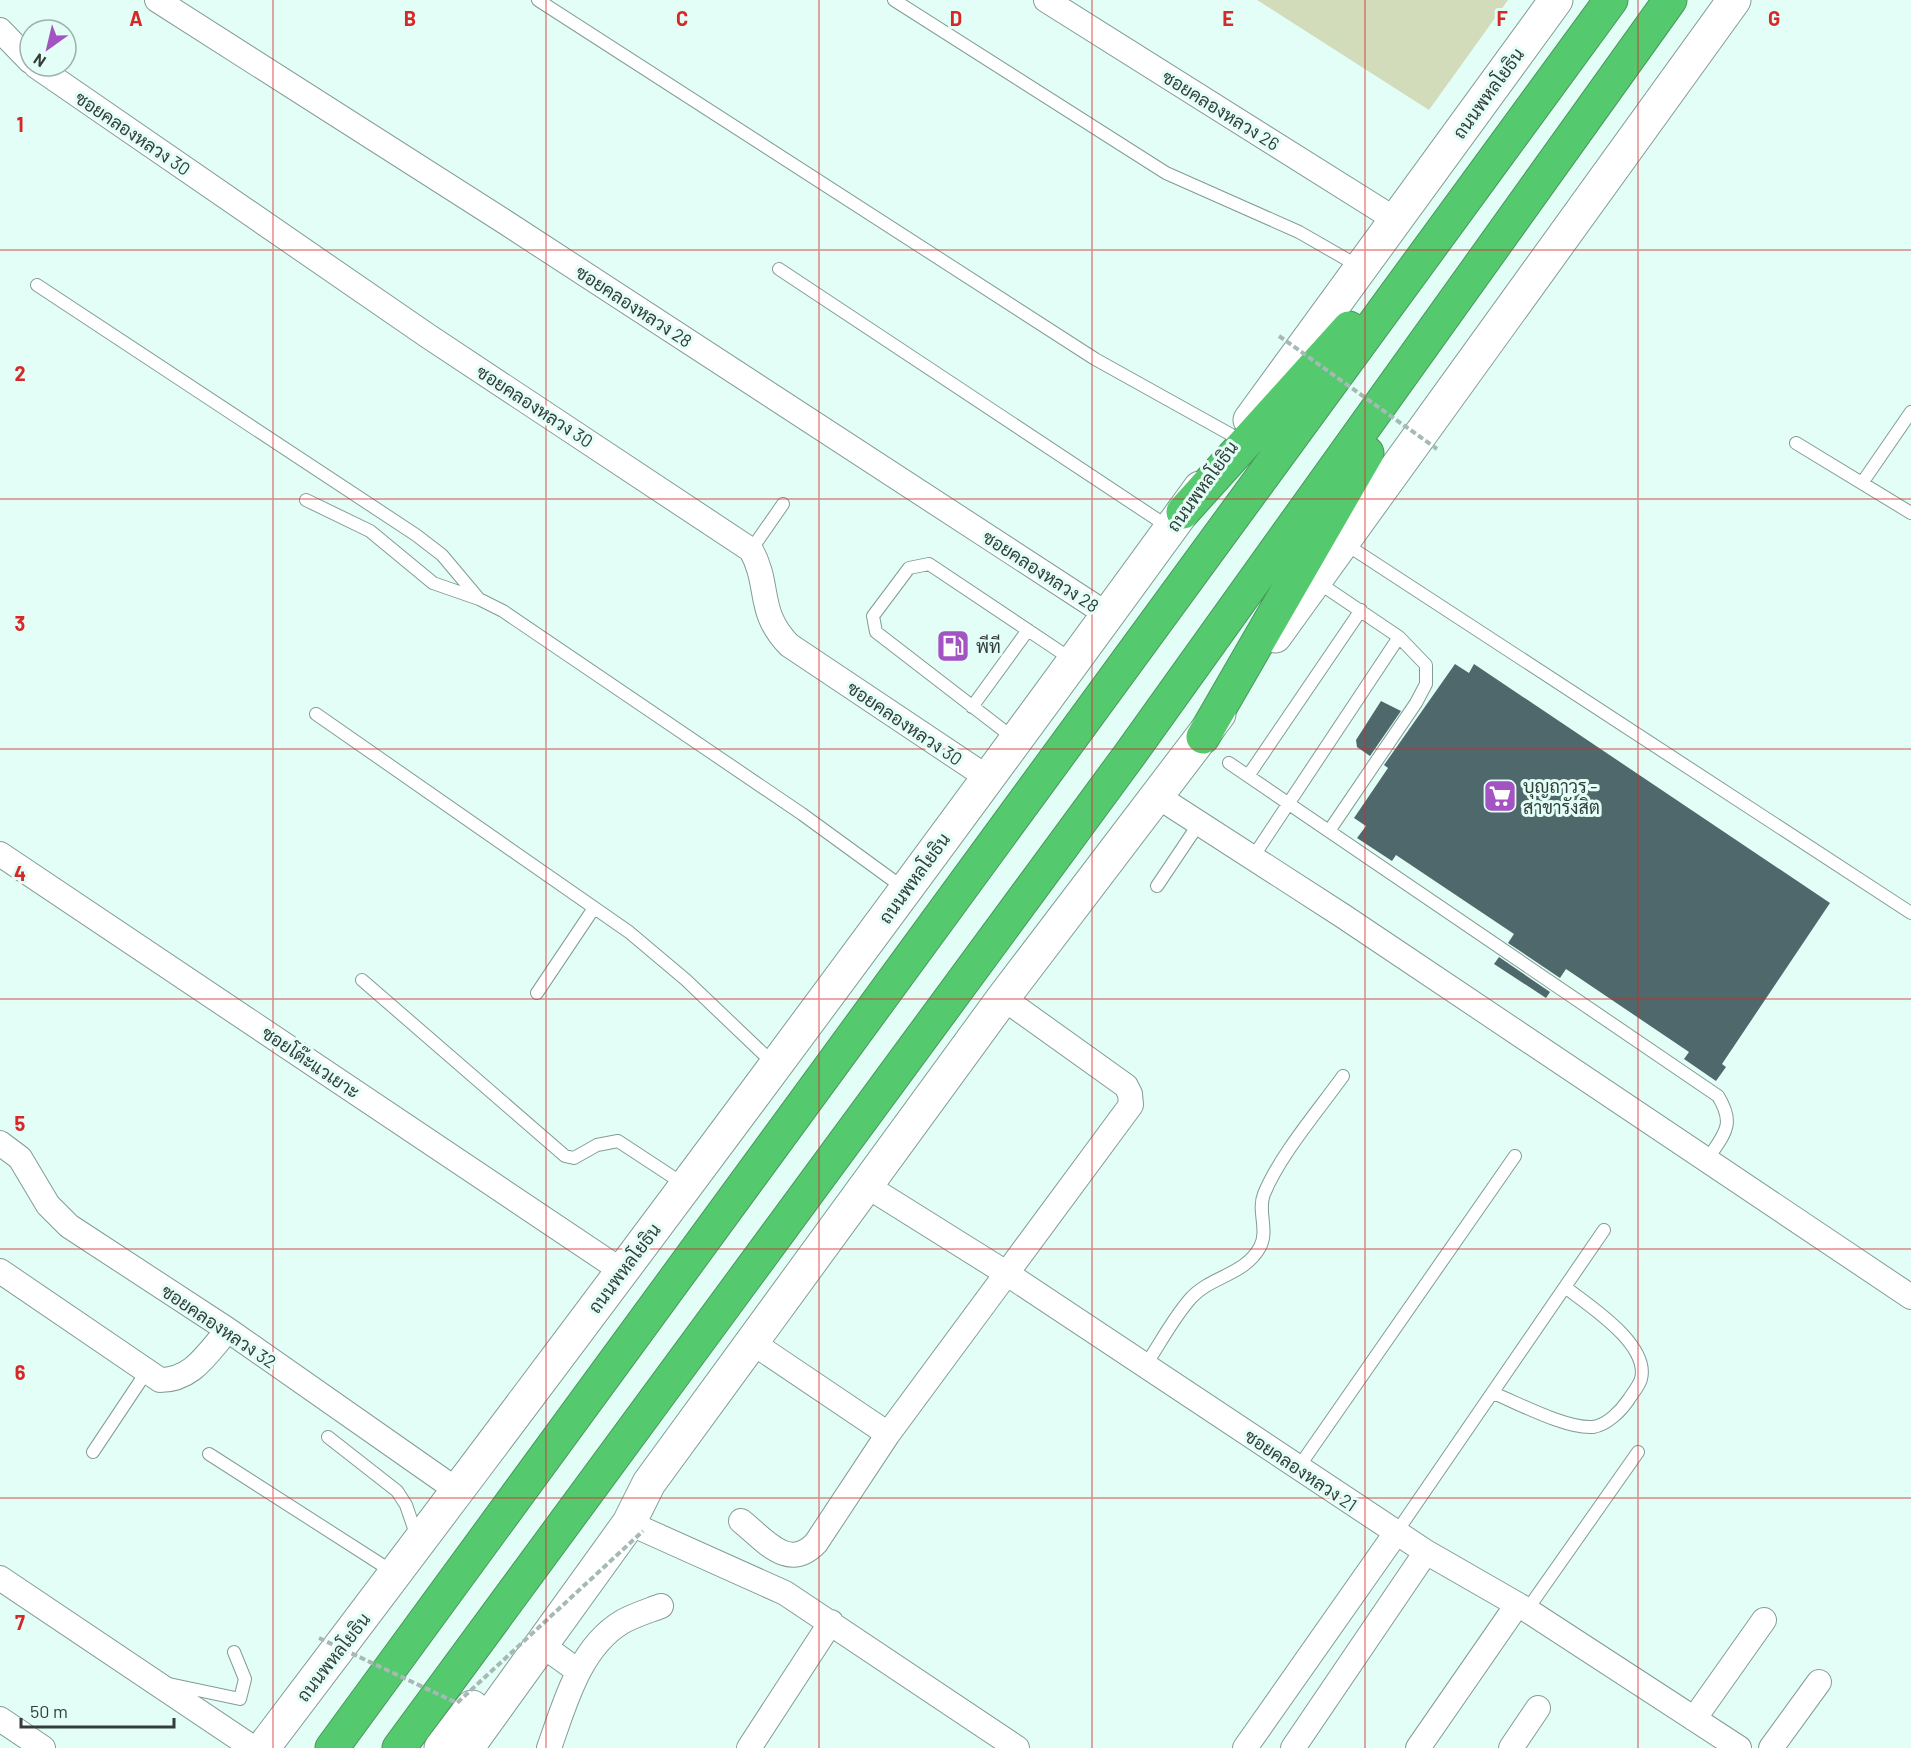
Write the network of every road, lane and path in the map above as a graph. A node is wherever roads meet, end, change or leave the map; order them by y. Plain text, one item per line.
1 (158, 0) edge
2 (538, 0) edge
3 (894, 0) edge
4 (1046, 0) edge
5 (1556, 0) edge
6 (1611, 0) edge
7 (1670, 0) edge
8 (1734, 0) edge
9 (0, 30) edge
10 (18, 49) edge
11 (53, 78) edge
12 (1471, 193) junction
13 (1396, 220) junction
14 (1361, 267) junction
15 (779, 269) dead end
16 (1469, 278) junction
17 (37, 285) dead end
18 (1279, 336) dead end
19 (1911, 412) edge
20 (1237, 438) junction
21 (1796, 443) dead end
22 (1437, 449) dead end
23 (1862, 483) junction
24 (306, 500) dead end
25 (783, 504) dead end
26 (1911, 513) edge
27 (1177, 520) junction
28 (1343, 542) junction
29 (751, 550) junction
30 (1315, 580) junction
31 (479, 599) junction
32 (1361, 610) junction
33 (1108, 615) junction
34 (1028, 630) junction
35 (1399, 637) junction
36 (1075, 661) junction
37 (972, 707) junction
38 (316, 714) dead end
39 (1203, 737) junction
40 (1017, 740) junction
41 (1229, 763) dead end
42 (1248, 776) junction
43 (988, 778) junction
44 (1157, 796) junction
45 (1288, 803) junction
46 (1200, 822) junction
47 (1329, 831) junction
48 (0, 854) edge
49 (1253, 856) junction
50 (1157, 886) dead end
51 (906, 889) junction
52 (594, 908) junction
53 (1911, 913) edge
54 (362, 980) dead end
55 (537, 993) dead end
56 (1004, 998) junction
57 (776, 1066) junction
58 (1343, 1076) dead end
59 (0, 1143) edge
60 (1515, 1156) dead end
61 (1707, 1160) junction
62 (686, 1186) junction
63 (867, 1186) junction
64 (1604, 1230) dead end
65 (0, 1271) edge
66 (622, 1271) junction
67 (1006, 1273) junction
68 (1565, 1287) junction
69 (1911, 1297) edge
70 (228, 1330) junction
71 (753, 1343) junction
72 (1145, 1366) junction
73 (147, 1371) junction
74 (1492, 1393) junction
75 (888, 1434) junction
76 (328, 1437) dead end
77 (93, 1452) dead end
78 (1638, 1452) dead end
79 (209, 1454) dead end
80 (1298, 1468) junction
81 (649, 1483) junction
82 (458, 1491) junction
83 (741, 1521) dead end
84 (636, 1527) junction
85 (1396, 1533) junction
86 (419, 1544) junction
87 (1426, 1552) junction
88 (394, 1577) junction
89 (0, 1578) edge
90 (661, 1606) dead end
91 (1522, 1607) junction
92 (1764, 1620) dead end
93 (831, 1622) junction
94 (319, 1638) dead end
95 (542, 1641) junction
96 (234, 1652) dead end
97 (578, 1671) junction
98 (1819, 1682) dead end
99 (159, 1683) junction
100 (1538, 1708) dead end
101 (0, 1719) edge
102 (1694, 1719) junction
103 (43, 1748) edge
104 (253, 1748) edge
105 (263, 1748) edge
106 (278, 1748) edge
107 (332, 1748) edge
108 (399, 1748) edge
109 (441, 1748) edge
110 (467, 1748) edge
111 (549, 1748) edge
112 (749, 1748) edge
113 (1017, 1748) edge
114 (1245, 1748) edge
115 (1293, 1748) edge
116 (1418, 1748) edge
117 (1511, 1748) edge
118 (1739, 1748) edge
119 (1771, 1748) edge

1 - 33 street, ซอยคลองหลวง 28
2 - 20 lane
3 - 14 lane
4 - 13 street, ซอยคลองหลวง 26
5 - 13 main road, ถนนพหลโยธิน
6 - 12 highway
7 - 16 highway
8 - 28 main road
9 - 10 street
11 - 29 street, ซอยคลองหลวง 30
12 - 27 highway
12 - 107 highway
13 - 14 main road, ถนนพหลโยธิน
14 - 20 main road, ถนนพหลโยธิน
15 - 27 lane
16 - 39 highway
16 - 108 highway
17 - 31 lane
18 - 22 path, bridge
19 - 23 lane
20 - 27 main road, ถนนพหลโยธิน
21 - 23 lane
23 - 26 lane
24 - 31 lane
25 - 29 lane
27 - 33 main road, ถนนพหลโยธิน
28 - 30 main road
28 - 53 lane
29 - 43 street, ซอยคลองหลวง 30
30 - 32 lane
30 - 39 main road
31 - 51 lane
32 - 35 lane
32 - 42 lane
33 - 36 main road, ถนนพหลโยธิน
34 - 36 lane
34 - 37 lane
34 - 37 lane
35 - 45 lane
35 - 47 lane
36 - 40 main road, ถนนพหลโยธิน
37 - 40 lane
38 - 52 lane
39 - 44 main road
40 - 43 main road, ถนนพหลโยธิน
41 - 42 lane
42 - 45 lane
43 - 51 main road, ถนนพหลโยธิน
44 - 46 street
44 - 56 main road
45 - 47 lane
45 - 49 lane
46 - 49 street
46 - 50 lane
47 - 61 lane
48 - 66 street, ซอยโต๊ะแวเยาะ
49 - 61 street
51 - 57 main road, ถนนพหลโยธิน
52 - 55 lane
52 - 57 lane
54 - 62 lane
56 - 63 main road
56 - 67 street
57 - 62 main road, ถนนพหลโยธิน
58 - 72 lane
59 - 70 street, ซอยคลองหลวง 32
60 - 80 lane
61 - 69 street
62 - 66 main road, ถนนพหลโยธิน
63 - 67 street, ซอยคลองหลวง 21
63 - 71 main road
64 - 68 lane
65 - 73 street
66 - 82 main road, ถนนพหลโยธิน
67 - 72 street, ซอยคลองหลวง 21
67 - 75 street
68 - 74 lane
68 - 74 lane
70 - 73 street
70 - 82 street, ซอยคลองหลวง 32
71 - 75 street
71 - 81 main road
72 - 80 street, ซอยคลองหลวง 21
73 - 77 lane
74 - 85 lane
75 - 83 street
76 - 86 lane
78 - 91 lane
79 - 88 lane
80 - 85 street, ซอยคลองหลวง 21
81 - 84 main road
81 - 109 main road
82 - 86 main road, ถนนพหลโยธิน
84 - 93 street
84 - 94 path, bridge
84 - 95 main road
85 - 87 street, ซอยคลองหลวง 21
85 - 114 street
86 - 88 main road, ถนนพหลโยธิน
87 - 91 street, ซอยคลองหลวง 21
87 - 115 street
88 - 105 main road, ถนนพหลโยธิน
88 - 106 main road
89 - 99 street
90 - 97 street
91 - 102 street, ซอยคลองหลวง 21
91 - 116 street
92 - 102 street
93 - 112 street
93 - 113 street
95 - 97 street
95 - 110 main road
96 - 99 lane
97 - 111 street
98 - 119 street
99 - 104 street
100 - 117 street
101 - 103 street
102 - 118 street, ซอยคลองหลวง 21

